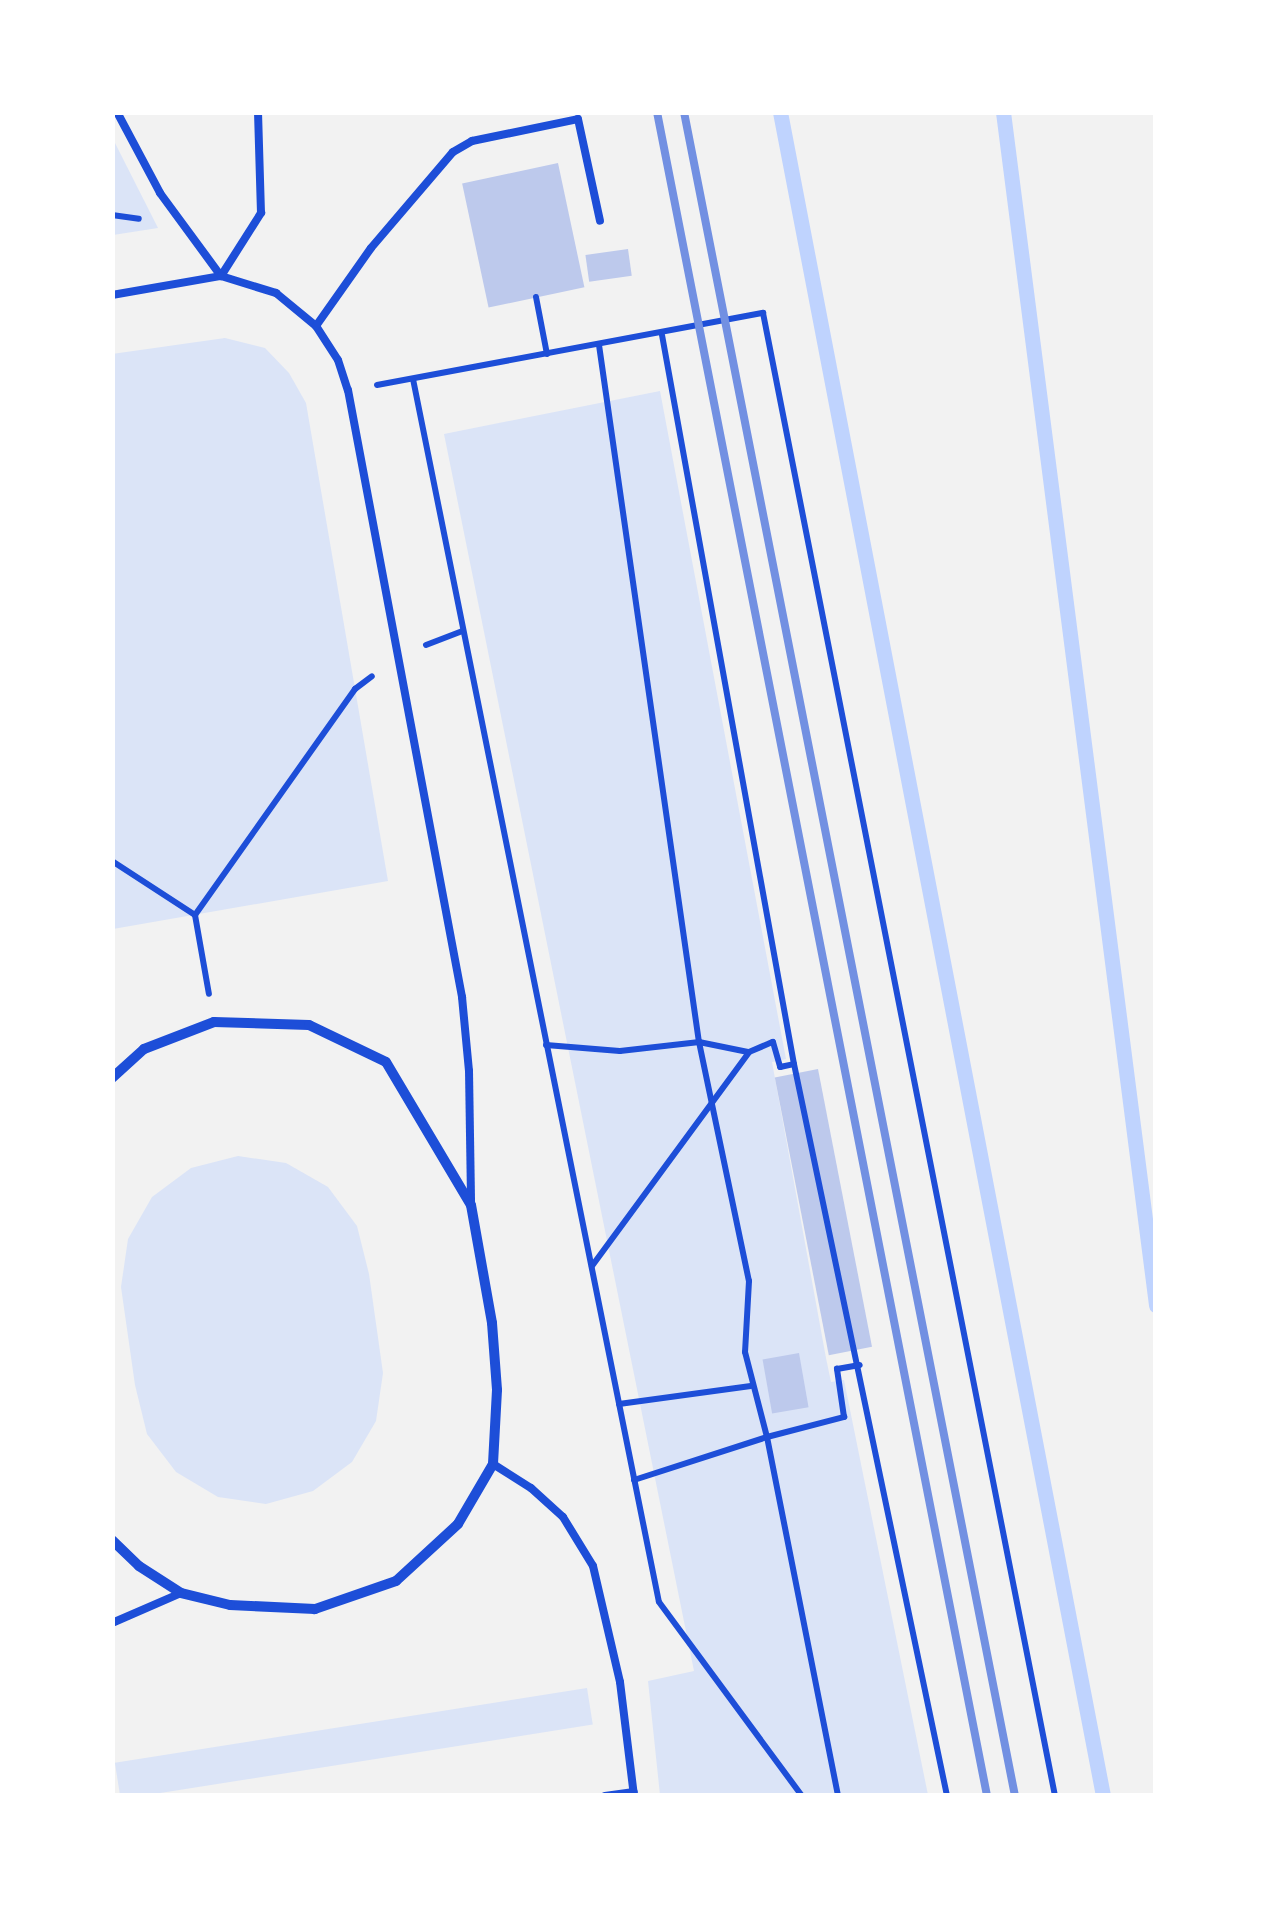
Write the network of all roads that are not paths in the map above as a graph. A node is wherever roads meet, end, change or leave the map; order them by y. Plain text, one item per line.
1 (116, 112) edge
2 (258, 112) edge
3 (600, 221) dead end
4 (221, 276) junction
5 (112, 295) edge
6 (316, 326) junction
7 (112, 1078) edge
8 (471, 1205) junction
9 (494, 1464) junction
10 (112, 1540) edge
11 (181, 1593) junction
12 (112, 1623) edge
13 (634, 1794) edge
14 (605, 1796) edge

1 - 4 lane
2 - 4 lane
3 - 6 lane
4 - 5 lane
4 - 6 lane
6 - 8 lane
7 - 8 street
8 - 9 street
9 - 11 street
9 - 13 lane
10 - 11 street
11 - 12 lane
13 - 14 lane

